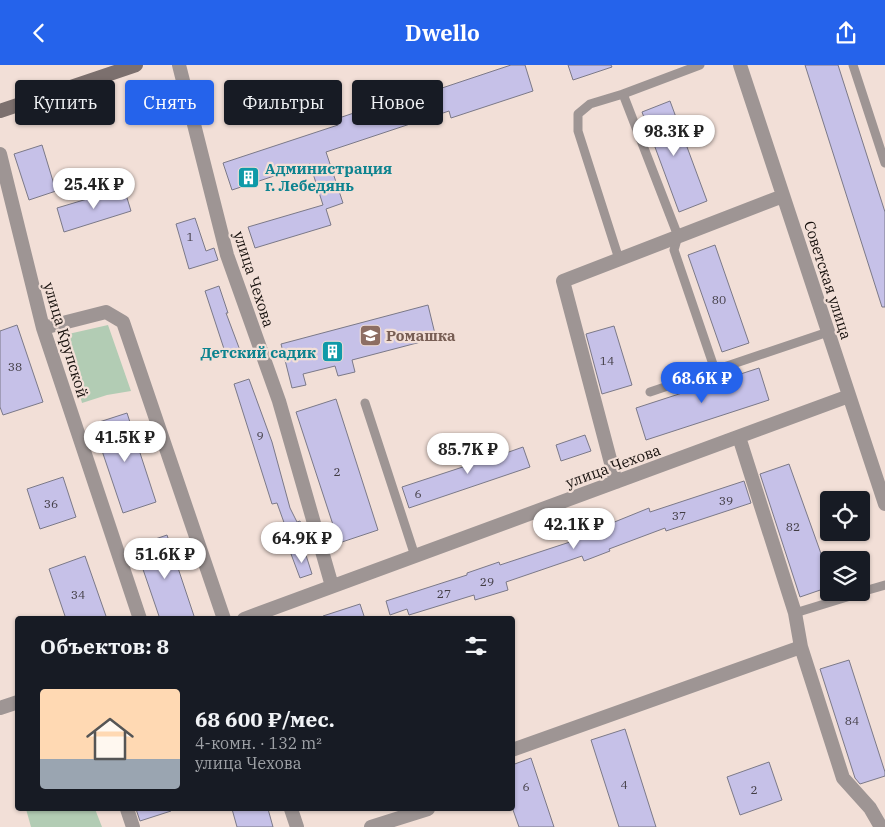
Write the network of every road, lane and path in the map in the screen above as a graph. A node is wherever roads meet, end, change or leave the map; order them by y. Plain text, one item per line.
1 (136, 65) edge
2 (179, 65) edge
3 (700, 65) edge
4 (740, 65) edge
5 (853, 65) edge
6 (623, 94) junction
7 (0, 111) edge
8 (0, 154) edge
9 (885, 163) edge
10 (783, 196) junction
11 (678, 236) junction
12 (620, 259) junction
13 (43, 327) junction
14 (828, 332) junction
15 (714, 370) junction
16 (650, 392) dead end
17 (849, 396) junction
18 (365, 403) dead end
19 (739, 437) junction
20 (616, 482) junction
21 (885, 504) edge
22 (415, 556) junction
23 (885, 585) edge
24 (332, 586) junction
25 (870, 589) edge
26 (833, 601) edge
27 (795, 613) junction
28 (139, 616) edge
29 (223, 616) edge
30 (252, 616) edge
31 (801, 647) junction
32 (15, 702) edge
33 (0, 709) edge
34 (515, 749) edge
35 (127, 811) edge
36 (292, 811) edge
37 (422, 811) edge
38 (133, 827) edge
39 (297, 827) edge
40 (371, 827) edge
41 (881, 827) edge

1 - 7 main road
2 - 24 street, улица Чехова
3 - 6 lane
4 - 10 street, Советская улица
5 - 9 lane
6 - 11 lane
6 - 12 lane
8 - 13 street, улица Крупской
10 - 11 street
10 - 14 street, Советская улица
11 - 12 street
11 - 15 lane
12 - 20 street
13 - 28 street, улица Крупской
13 - 29 street
14 - 15 lane
14 - 17 street, Советская улица
15 - 16 lane
17 - 19 street, улица Чехова
17 - 21 street, Советская улица
18 - 22 lane
19 - 20 street, улица Чехова
19 - 27 street
20 - 22 street, улица Чехова
22 - 24 street, улица Чехова
23 - 25 lane
24 - 30 street, улица Чехова
26 - 27 lane
27 - 31 street
31 - 34 street
31 - 41 street
32 - 33 street
35 - 38 street
36 - 39 street
37 - 40 street

